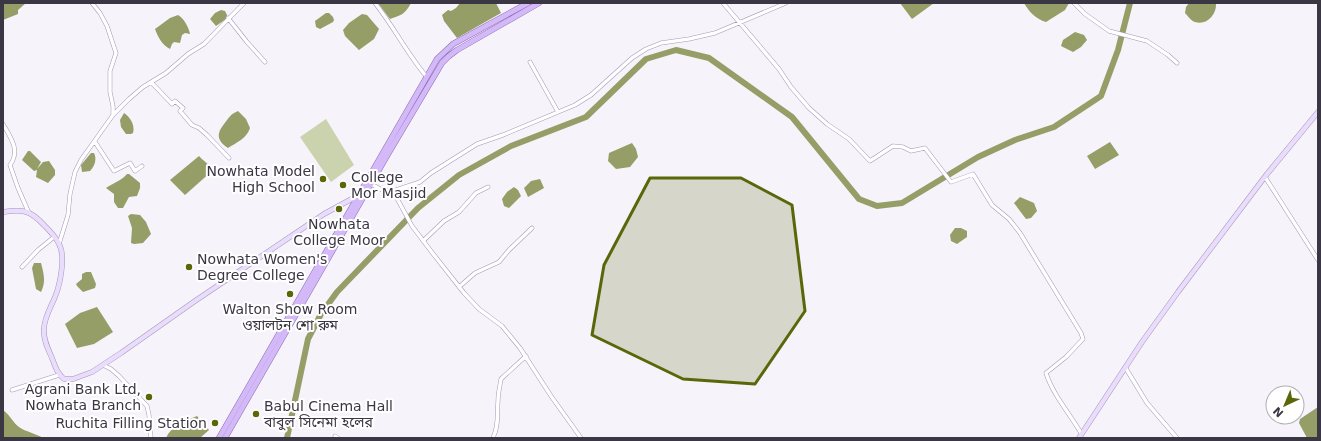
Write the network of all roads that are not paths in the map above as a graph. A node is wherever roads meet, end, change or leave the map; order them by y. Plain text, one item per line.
1 (92, 3) edge
2 (244, 3) edge
3 (375, 3) edge
4 (528, 3) edge
5 (539, 3) edge
6 (723, 3) edge
7 (786, 3) edge
8 (1074, 3) edge
9 (228, 18) junction
10 (739, 22) junction
11 (265, 62) dead end
12 (530, 62) dead end
13 (1178, 63) dead end
14 (426, 76) junction
15 (151, 82) junction
16 (558, 112) junction
17 (1318, 112) edge
18 (113, 115) junction
19 (407, 116) junction
20 (3, 124) edge
21 (94, 142) junction
22 (230, 158) dead end
23 (142, 166) dead end
24 (1264, 176) junction
25 (371, 184) junction
26 (488, 186) dead end
27 (393, 191) junction
28 (359, 195) junction
29 (3, 212) edge
30 (28, 212) junction
31 (343, 228) junction
32 (532, 228) dead end
33 (54, 237) junction
34 (423, 241) junction
35 (60, 244) junction
36 (1318, 260) edge
37 (22, 267) dead end
38 (459, 287) junction
39 (526, 356) junction
40 (103, 365) junction
41 (1125, 367) junction
42 (59, 375) junction
43 (12, 390) dead end
44 (1080, 436) edge
45 (151, 438) edge
46 (219, 438) edge
47 (225, 438) edge
48 (493, 438) edge
49 (581, 438) edge
50 (1177, 438) edge

1 - 18 street
2 - 9 street
3 - 14 street
4 - 14 main road
5 - 19 main road
6 - 10 street
7 - 10 street
8 - 13 street
9 - 11 street
9 - 15 street
10 - 16 street
10 - 44 street
12 - 16 street
14 - 19 main road
15 - 18 street
15 - 22 street
16 - 27 street
17 - 24 street
18 - 21 street
19 - 25 main road
19 - 28 main road
20 - 30 street
21 - 23 street
21 - 35 street
24 - 36 street
24 - 41 street
25 - 27 street
25 - 31 main road
26 - 34 street
27 - 34 street
28 - 31 main road
28 - 40 street
29 - 30 street
30 - 33 street
31 - 46 main road
31 - 47 main road
32 - 38 street
33 - 35 street
33 - 37 street
34 - 38 street
35 - 42 street
38 - 39 street
39 - 48 street
39 - 49 street
40 - 42 street
40 - 45 street
41 - 44 street
41 - 50 street
42 - 43 street

